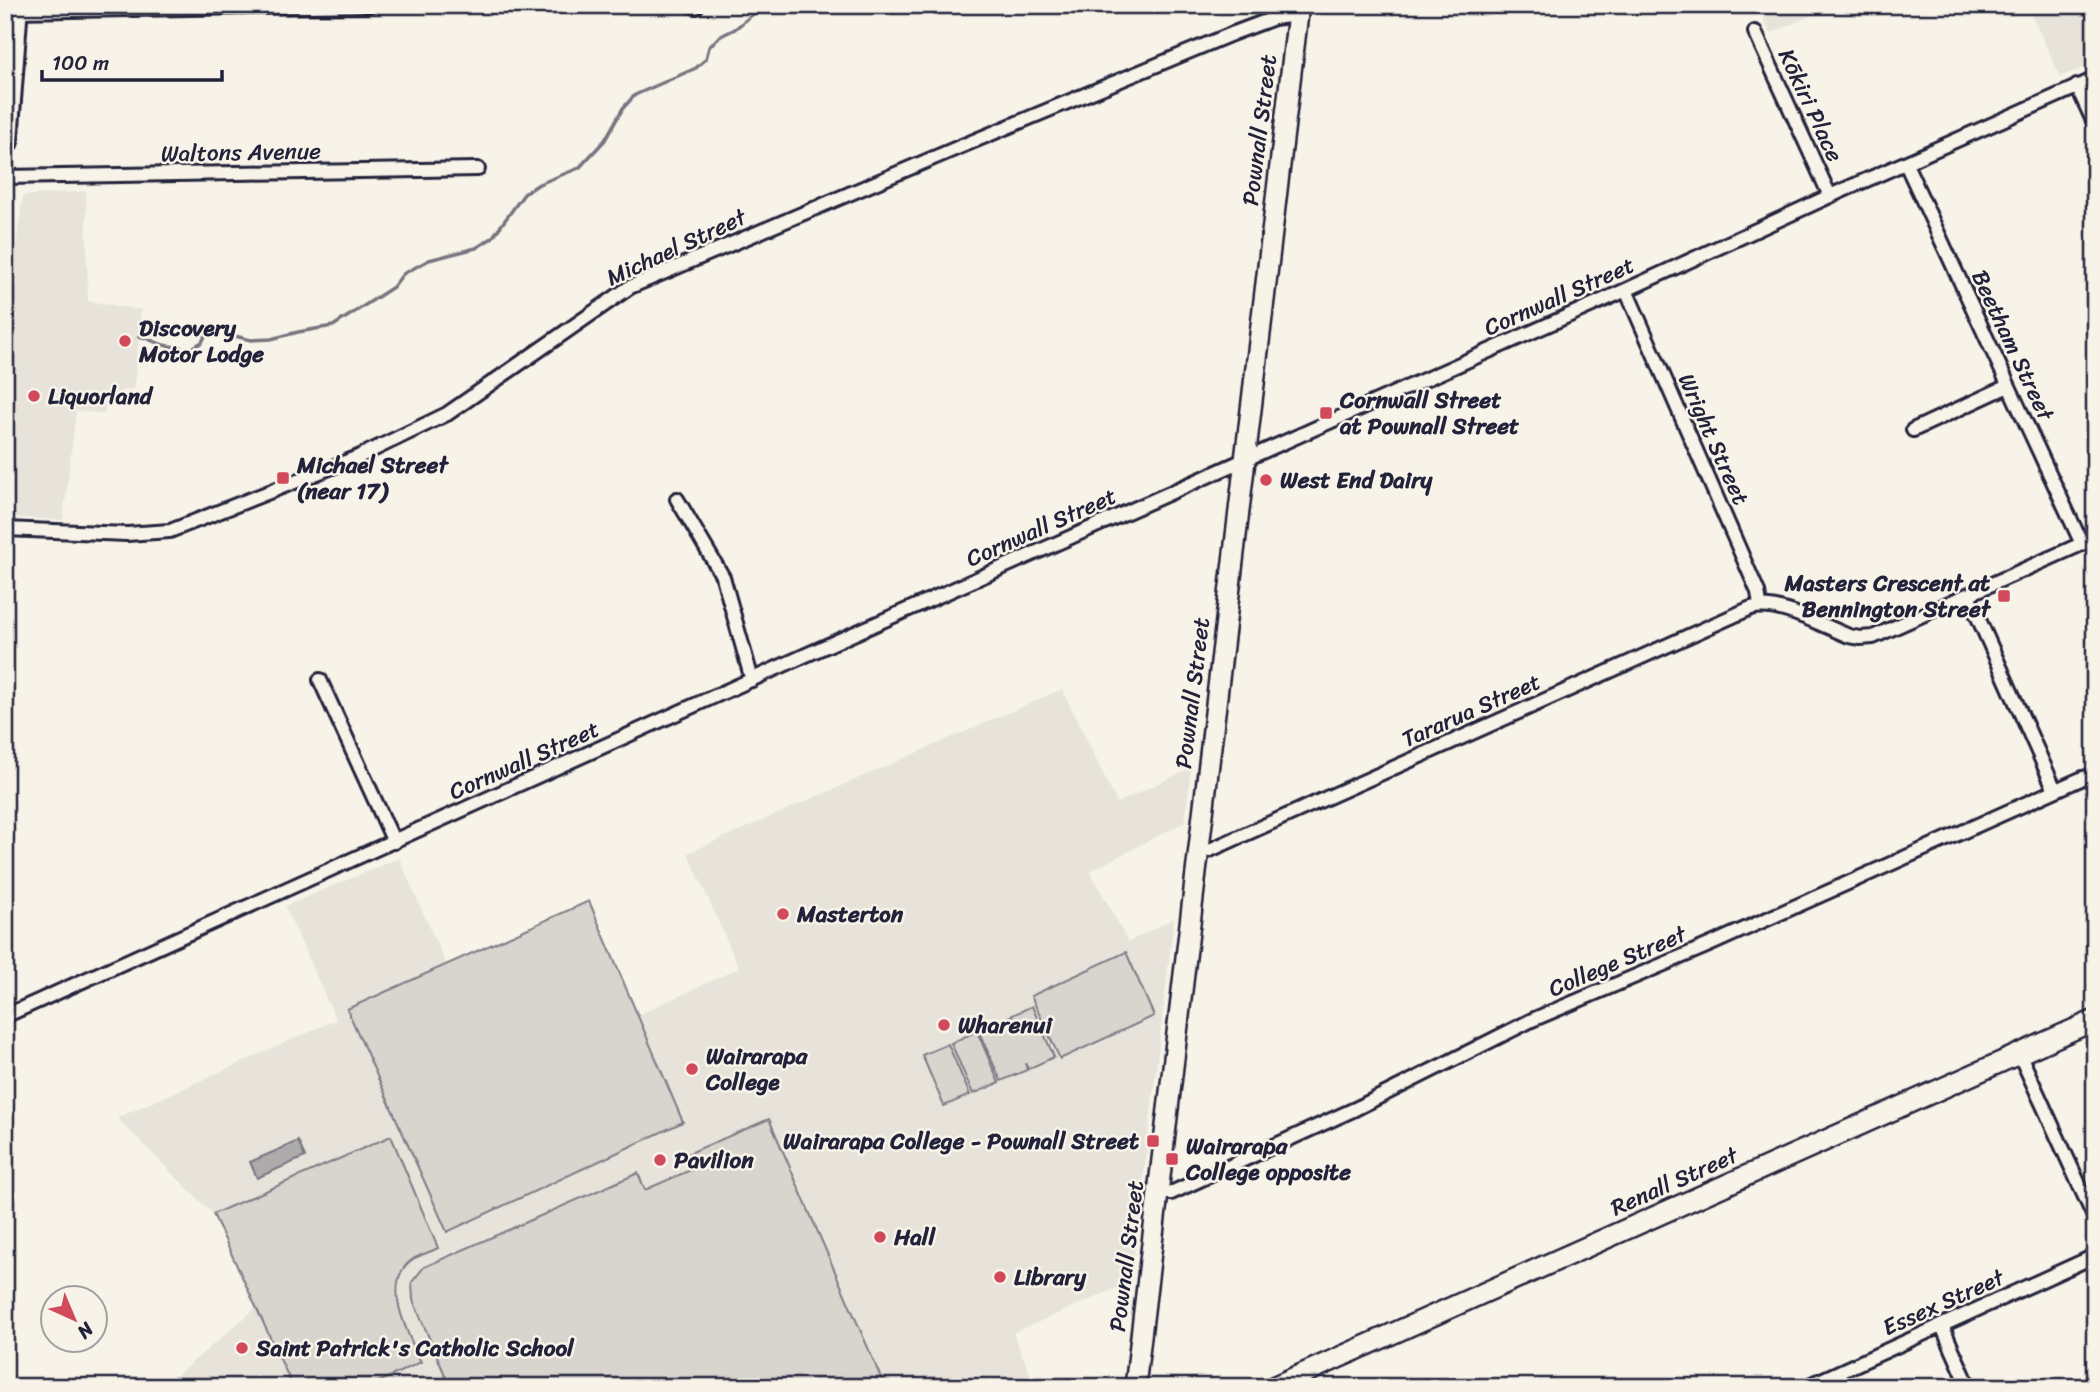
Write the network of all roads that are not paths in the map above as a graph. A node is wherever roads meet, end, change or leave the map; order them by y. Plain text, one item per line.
1 (370, 5) edge
2 (13, 7) edge
3 (1298, 10) edge
4 (1755, 32) dead end
5 (2095, 79) edge
6 (2077, 86) junction
7 (2095, 125) edge
8 (5, 141) edge
9 (1906, 164) junction
10 (478, 169) dead end
11 (5, 177) edge
12 (1830, 196) junction
13 (1626, 290) junction
14 (2008, 386) junction
15 (1913, 430) dead end
16 (1243, 460) junction
17 (677, 499) dead end
18 (5, 529) edge
19 (2095, 538) edge
20 (2082, 544) junction
21 (1968, 596) junction
22 (1760, 606) junction
23 (320, 680) dead end
24 (752, 680) junction
25 (2095, 775) edge
26 (2055, 790) junction
27 (394, 842) junction
28 (1199, 849) junction
29 (5, 1016) edge
30 (2095, 1020) edge
31 (2019, 1053) junction
32 (1159, 1194) junction
33 (2095, 1219) edge
34 (2095, 1252) edge
35 (1942, 1326) junction
36 (1135, 1387) edge
37 (1273, 1387) edge
38 (1806, 1387) edge
39 (1969, 1387) edge

1 - 2 street
2 - 8 highway
3 - 16 street, Pownall Street
3 - 18 street, Michael Street
4 - 12 street, Kōkiri Place
5 - 6 street, Cornwall Street
6 - 7 street
6 - 9 street, Cornwall Street
9 - 12 street, Cornwall Street
9 - 14 street, Beetham Street
10 - 11 street, Waltons Avenue
12 - 13 street, Cornwall Street
13 - 16 street, Cornwall Street
13 - 22 street, Wright Street
14 - 15 street
14 - 20 street, Beetham Street
16 - 24 street, Cornwall Street
16 - 28 street, Pownall Street
17 - 24 street
19 - 20 street
20 - 21 street
21 - 22 street
21 - 26 street
22 - 28 street, Tararua Street
23 - 27 street
24 - 27 street, Cornwall Street
25 - 26 street, College Street
26 - 32 street, College Street
27 - 29 street, Cornwall Street
28 - 32 street, Pownall Street
30 - 31 street, Renall Street
31 - 33 street
31 - 37 street, Renall Street
32 - 36 street, Pownall Street
34 - 35 street, Essex Street
35 - 38 street, Essex Street
35 - 39 street

